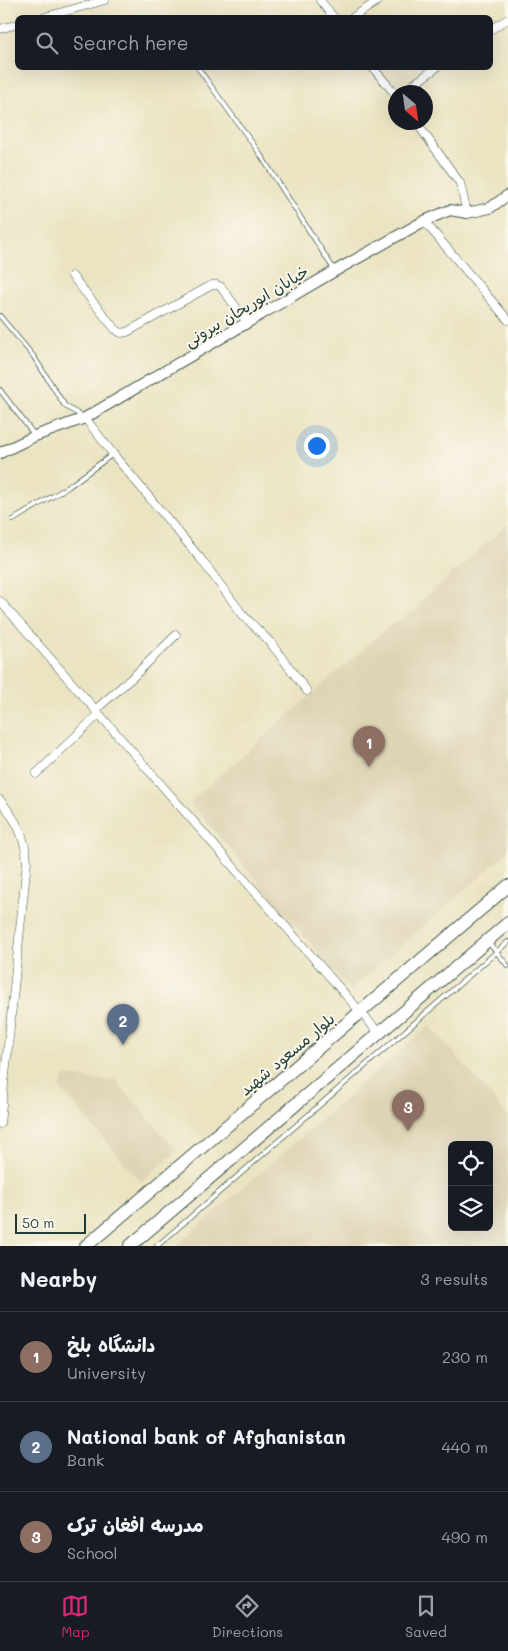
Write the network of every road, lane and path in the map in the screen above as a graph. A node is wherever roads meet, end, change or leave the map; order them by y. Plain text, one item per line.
1 (105, 0) edge
2 (320, 0) edge
3 (379, 0) edge
4 (95, 1) edge
5 (51, 15) edge
6 (332, 15) edge
7 (356, 15) edge
8 (508, 19) edge
9 (15, 25) edge
10 (493, 28) edge
11 (0, 29) edge
12 (199, 70) edge
13 (376, 70) edge
14 (433, 70) edge
15 (388, 85) edge
16 (413, 85) edge
17 (422, 130) edge
18 (508, 195) edge
19 (467, 213) junction
20 (424, 221) junction
21 (335, 271) junction
22 (72, 276) dead end
23 (0, 316) edge
24 (508, 320) edge
25 (247, 322) junction
26 (0, 390) edge
27 (85, 418) junction
28 (35, 436) junction
29 (0, 453) edge
30 (113, 454) junction
31 (13, 520) dead end
32 (0, 601) edge
33 (176, 635) dead end
34 (307, 690) dead end
35 (97, 712) junction
36 (36, 774) dead end
37 (0, 800) edge
38 (508, 886) edge
39 (508, 923) edge
40 (487, 941) junction
41 (508, 942) edge
42 (496, 952) junction
43 (508, 966) edge
44 (361, 1012) junction
45 (380, 1033) junction
46 (0, 1124) edge
47 (86, 1246) edge
48 (130, 1246) edge
49 (157, 1246) edge

1 - 4 street
2 - 6 street
3 - 7 street
4 - 5 street
8 - 10 street
9 - 11 street
12 - 21 lane
13 - 15 street
14 - 16 street
17 - 19 street
18 - 19 street, خیابان ابوریحان بیرونی
19 - 20 street, خیابان ابوریحان بیرونی
20 - 21 street, خیابان ابوریحان بیرونی
20 - 24 street
21 - 25 street, خیابان ابوریحان بیرونی
22 - 25 street
23 - 27 lane
25 - 27 street, خیابان ابوریحان بیرونی
26 - 28 lane
27 - 28 street, خیابان ابوریحان بیرونی
27 - 30 street
28 - 29 street, خیابان ابوریحان بیرونی
30 - 31 lane
30 - 34 street
32 - 35 street
33 - 35 street
35 - 36 street
35 - 44 street
37 - 46 street
38 - 44 main road, بلوار مسعود شهید
39 - 40 main road
40 - 42 lane
40 - 45 main road
41 - 42 lane
42 - 43 lane
42 - 49 lane
44 - 45 street
44 - 47 main road, بلوار مسعود شهید
45 - 48 main road

